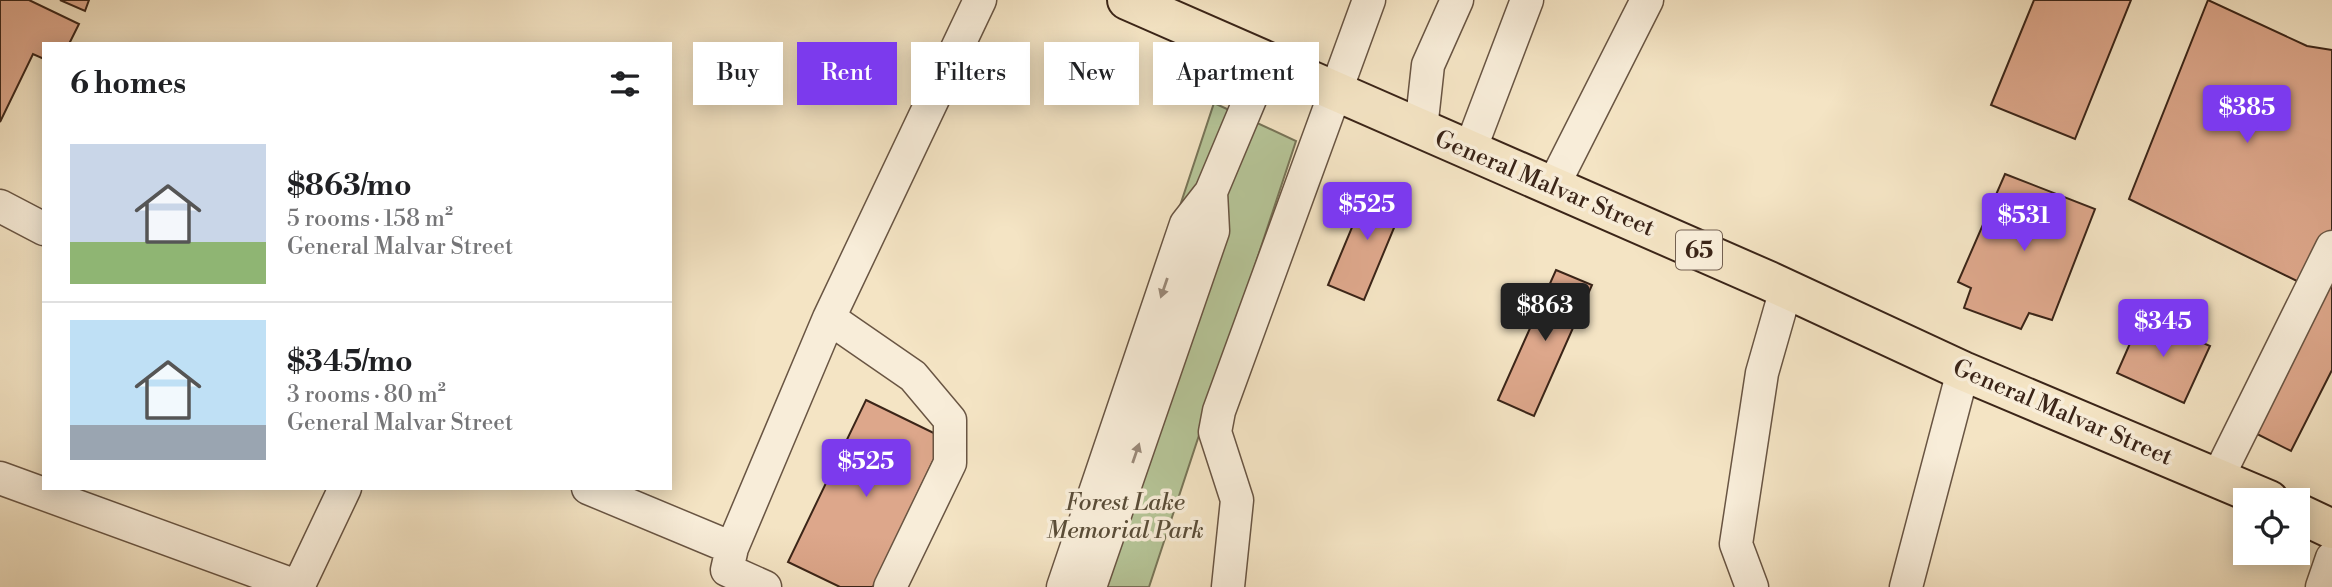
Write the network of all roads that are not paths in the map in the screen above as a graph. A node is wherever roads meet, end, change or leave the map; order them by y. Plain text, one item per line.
1 (980, 0) edge
2 (1127, 0) edge
3 (1369, 0) edge
4 (1457, 0) edge
5 (1527, 0) edge
6 (1647, 0) edge
7 (1223, 42) edge
8 (1319, 84) edge
9 (1335, 91) junction
10 (1248, 105) edge
11 (1421, 129) junction
12 (1470, 150) junction
13 (1553, 186) junction
14 (1211, 192) junction
15 (0, 206) edge
16 (42, 228) edge
17 (2332, 247) edge
18 (1786, 289) junction
19 (829, 318) junction
20 (1963, 371) junction
21 (2218, 477) junction
22 (0, 478) edge
23 (2242, 488) edge
24 (344, 490) edge
25 (594, 490) edge
26 (2310, 519) edge
27 (2332, 529) edge
28 (732, 548) junction
29 (2332, 558) edge
30 (298, 587) edge
31 (765, 587) edge
32 (890, 587) edge
33 (1063, 587) edge
34 (1090, 587) edge
35 (1228, 587) edge
36 (1752, 587) edge
37 (1906, 587) edge
38 (2322, 587) edge

1 - 19 street
2 - 7 highway, General Malvar Street / 65
3 - 9 street
4 - 11 street
5 - 12 street
6 - 13 street
8 - 9 highway, General Malvar Street / 65
9 - 11 highway, General Malvar Street / 65
9 - 35 street
10 - 14 street
11 - 12 highway, General Malvar Street / 65
12 - 13 highway, General Malvar Street / 65
13 - 18 highway, General Malvar Street / 65
14 -> 33 street
34 -> 14 street
15 - 16 street
17 - 21 street
18 - 20 highway, General Malvar Street / 65
18 - 36 street
19 - 28 street
19 - 32 street
20 - 21 highway, General Malvar Street / 65
20 - 37 street
21 - 23 highway, General Malvar Street / 65
22 - 30 street
24 - 30 street
25 - 28 street
26 - 27 highway
28 - 31 street
29 - 38 street

